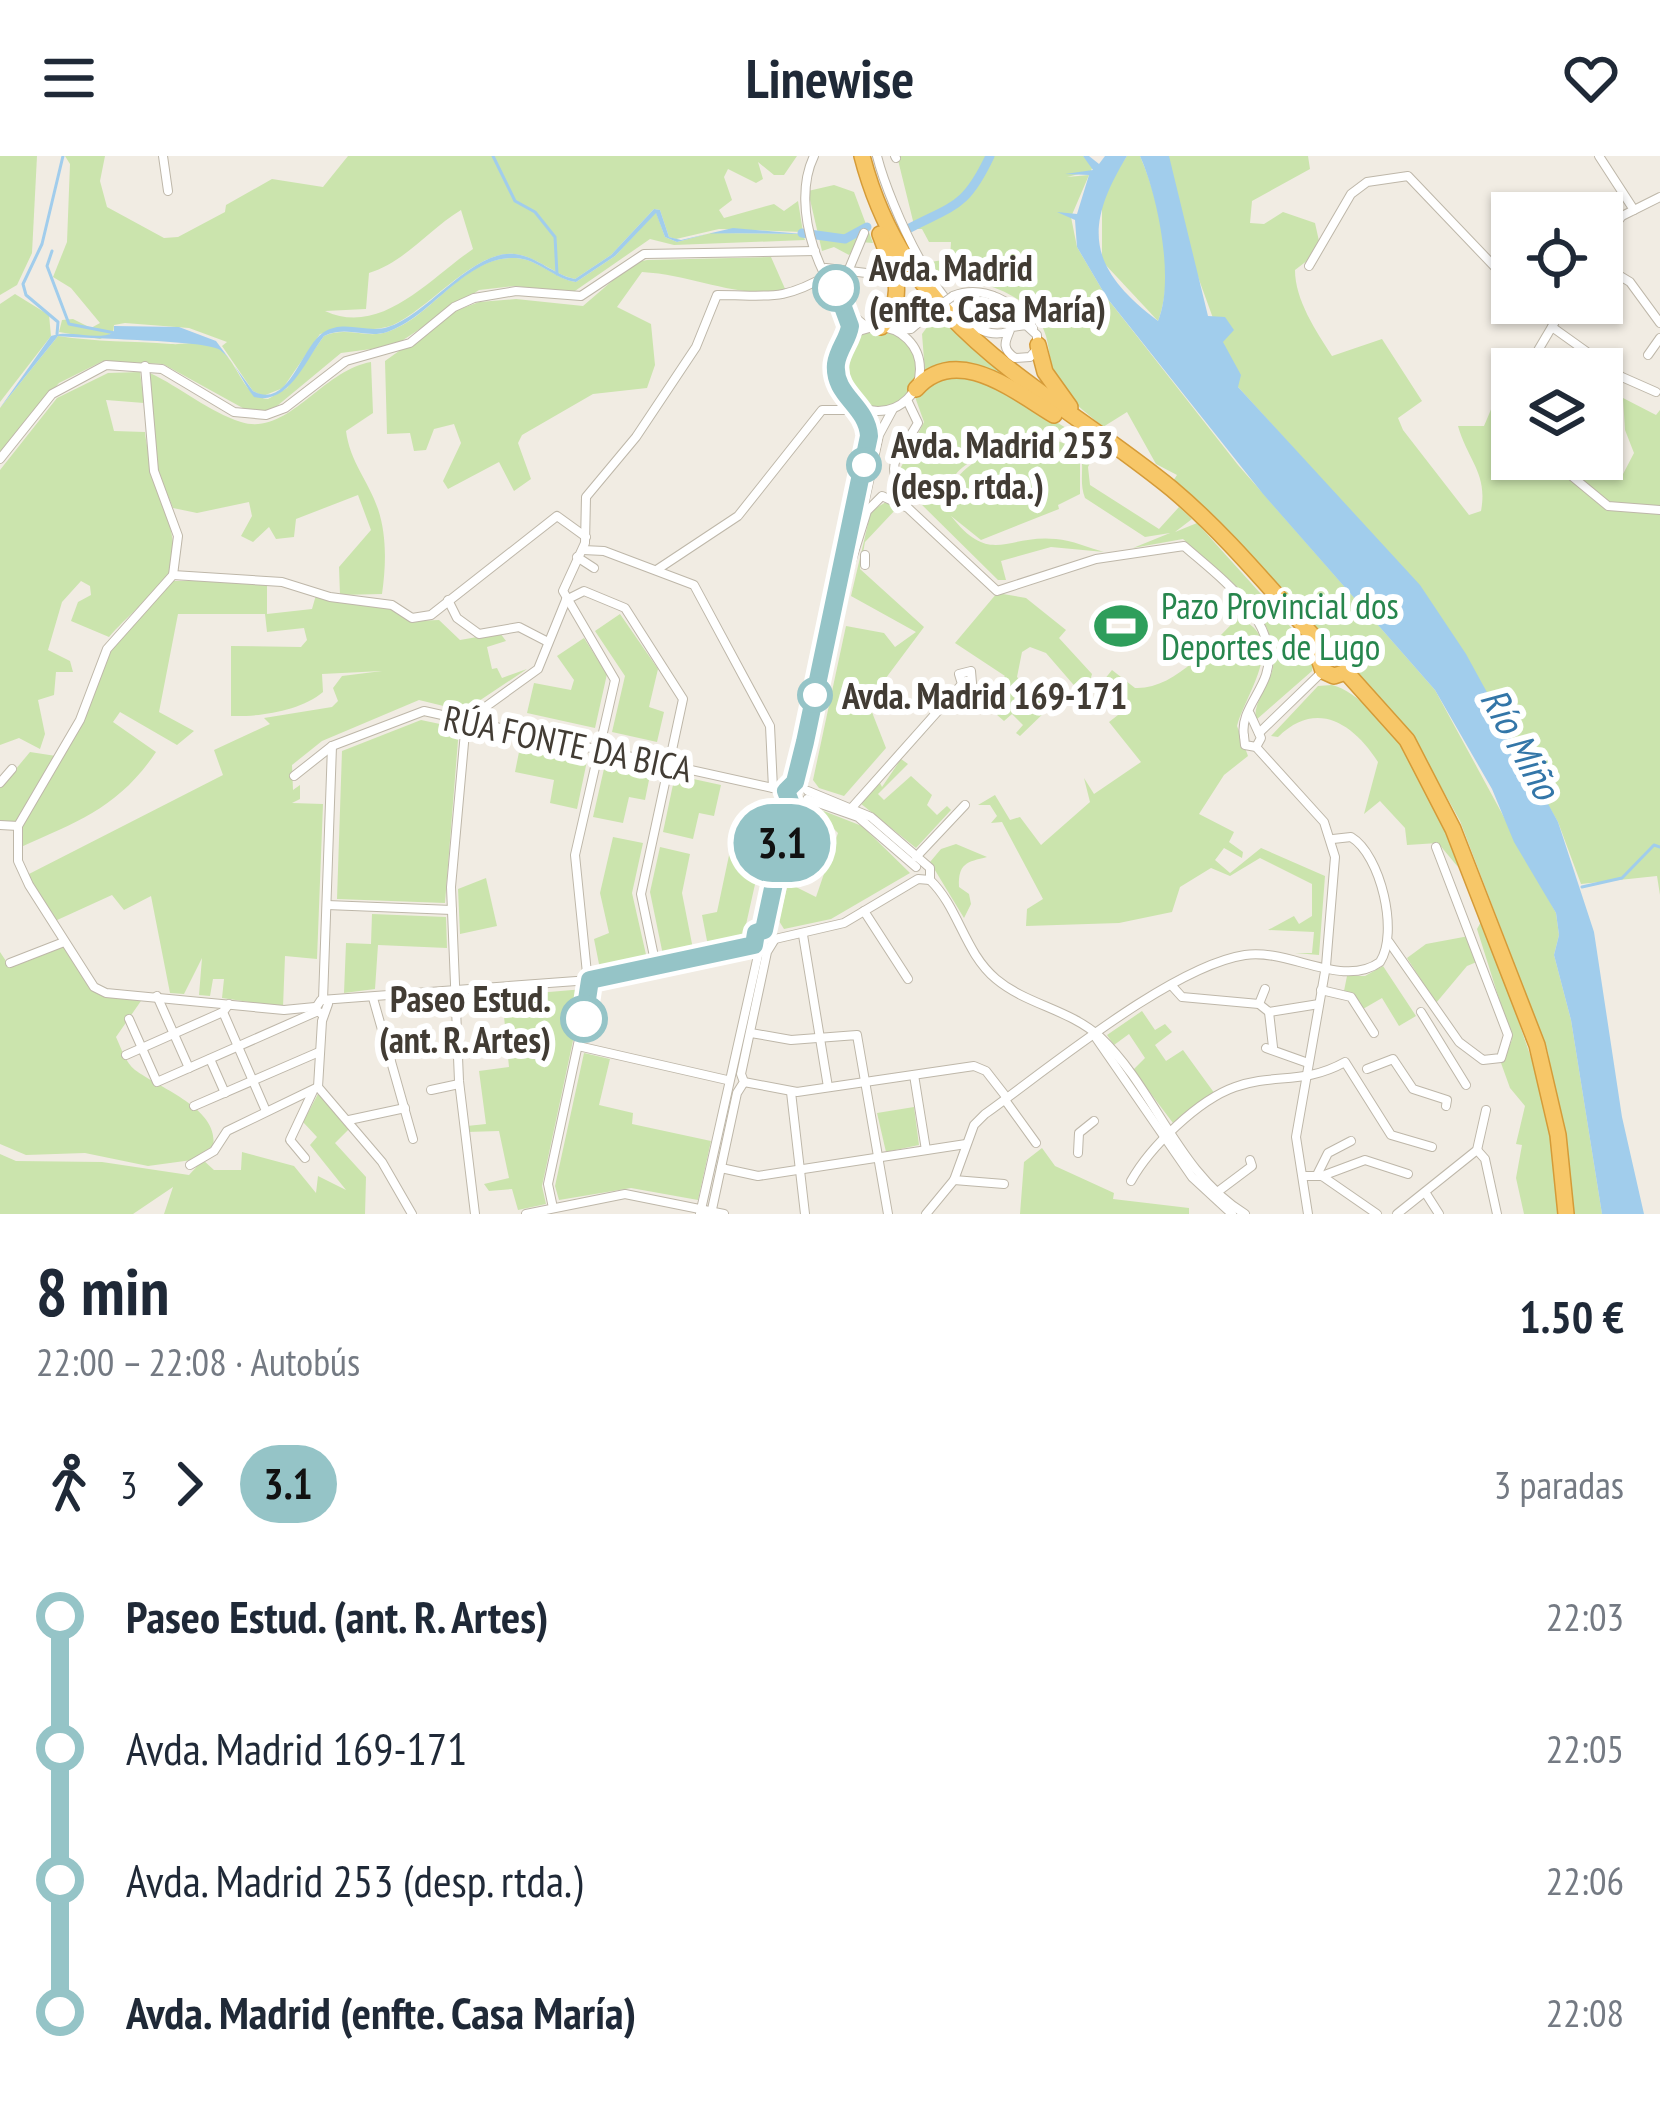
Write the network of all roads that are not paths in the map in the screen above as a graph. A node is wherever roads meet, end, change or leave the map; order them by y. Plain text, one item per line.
1 (163, 156) edge
2 (814, 156) edge
3 (866, 156) edge
4 (1599, 156) edge
5 (169, 191) dead end
6 (1660, 196) edge
7 (1634, 210) junction
8 (1623, 221) edge
9 (864, 233) dead end
10 (815, 251) junction
11 (1491, 263) edge
12 (1309, 266) dead end
13 (849, 268) junction
14 (826, 272) junction
15 (882, 275) dead end
16 (1623, 278) edge
17 (994, 296) junction
18 (846, 306) junction
19 (939, 309) junction
20 (1660, 323) edge
21 (1555, 324) edge
22 (881, 328) junction
23 (1008, 334) junction
24 (970, 338) junction
25 (1036, 338) junction
26 (1660, 338) edge
27 (848, 340) junction
28 (917, 352) junction
29 (1648, 355) dead end
30 (145, 366) junction
31 (1656, 392) dead end
32 (912, 395) junction
33 (857, 405) junction
34 (893, 409) junction
35 (1087, 428) junction
36 (1114, 447) junction
37 (0, 459) edge
38 (1576, 480) edge
39 (908, 508) junction
40 (1660, 510) edge
41 (586, 537) junction
42 (579, 554) junction
43 (851, 562) junction
44 (594, 568) dead end
45 (657, 570) junction
46 (173, 575) junction
47 (448, 600) junction
48 (566, 600) junction
49 (548, 642) junction
50 (1324, 649) junction
51 (1323, 671) junction
52 (1346, 672) junction
53 (962, 685) dead end
54 (1250, 712) junction
55 (466, 721) junction
56 (1266, 724) junction
57 (1257, 731) junction
58 (1244, 736) junction
59 (332, 746) junction
60 (1256, 747) junction
61 (598, 750) junction
62 (668, 765) junction
63 (12, 769) dead end
64 (294, 776) dead end
65 (0, 783) edge
66 (773, 788) junction
67 (801, 794) junction
68 (964, 806) dead end
69 (849, 808) junction
70 (0, 825) edge
71 (17, 826) junction
72 (1333, 839) junction
73 (1436, 848) dead end
74 (918, 863) junction
75 (918, 878) junction
76 (930, 880) junction
77 (327, 905) junction
78 (452, 910) junction
79 (864, 911) junction
80 (770, 934) junction
81 (803, 934) junction
82 (64, 942) junction
83 (1389, 942) junction
84 (760, 949) junction
85 (10, 963) dead end
86 (656, 966) junction
87 (1326, 966) junction
88 (908, 979) dead end
89 (590, 980) junction
90 (1173, 987) junction
91 (454, 988) junction
92 (1265, 989) dead end
93 (1322, 990) junction
94 (157, 996) junction
95 (374, 998) junction
96 (1259, 1004) junction
97 (1318, 1004) junction
98 (226, 1008) junction
99 (321, 1008) junction
100 (1269, 1012) junction
101 (1421, 1012) dead end
102 (129, 1019) dead end
103 (751, 1033) junction
104 (1094, 1034) junction
105 (1374, 1034) dead end
106 (173, 1035) junction
107 (820, 1037) junction
108 (238, 1046) junction
109 (578, 1046) junction
110 (142, 1048) junction
111 (320, 1052) junction
112 (126, 1055) dead end
113 (210, 1059) junction
114 (1308, 1063) junction
115 (189, 1068) junction
116 (1367, 1069) dead end
117 (914, 1075) junction
118 (1305, 1080) junction
119 (253, 1081) junction
120 (735, 1081) junction
121 (866, 1082) junction
122 (459, 1084) junction
123 (1466, 1084) dead end
124 (828, 1087) junction
125 (315, 1089) junction
126 (431, 1090) dead end
127 (790, 1092) junction
128 (225, 1093) junction
129 (1006, 1099) junction
130 (194, 1106) dead end
131 (1446, 1106) dead end
132 (405, 1108) junction
133 (1486, 1110) dead end
134 (266, 1111) junction
135 (1069, 1119) dead end
136 (349, 1120) junction
137 (1094, 1121) dead end
138 (1079, 1132) junction
139 (1167, 1135) junction
140 (413, 1139) dead end
141 (1351, 1141) dead end
142 (1036, 1143) dead end
143 (966, 1144) junction
144 (1432, 1147) dead end
145 (926, 1150) junction
146 (1315, 1150) dead end
147 (1477, 1150) junction
148 (1078, 1154) dead end
149 (1326, 1155) junction
150 (305, 1158) dead end
151 (879, 1159) junction
152 (1250, 1160) dead end
153 (190, 1166) dead end
154 (722, 1168) junction
155 (802, 1171) junction
156 (1408, 1174) dead end
157 (1305, 1176) junction
158 (1319, 1176) junction
159 (954, 1180) junction
160 (1131, 1181) dead end
161 (1004, 1184) dead end
162 (1216, 1192) junction
163 (1425, 1192) junction
164 (553, 1210) edge
165 (706, 1212) edge
166 (1224, 1212) edge
167 (412, 1214) edge
168 (475, 1214) edge
169 (526, 1214) edge
170 (724, 1214) edge
171 (805, 1214) edge
172 (888, 1214) edge
173 (926, 1214) edge
174 (1245, 1214) edge
175 (1308, 1214) edge
176 (1377, 1214) edge
177 (1397, 1214) edge
178 (1439, 1214) edge
179 (1497, 1214) edge
180 (1566, 1214) edge

1 - 5 street
2 - 10 street
3 - 19 highway
3 - 22 highway
3 - 23 street
3 - 24 highway
4 - 7 street
6 - 7 street
7 - 8 street
9 - 13 street
10 - 14 street
10 - 30 street
11 - 12 street
13 - 14 street
13 - 15 street
14 - 18 street
14 - 41 street
16 - 20 street
17 - 19 street
17 - 23 street
17 - 25 street
18 - 22 street
18 - 27 street
19 - 22 street
19 - 23 highway
19 - 24 highway
19 - 28 street
21 - 31 street
22 - 27 street
22 - 28 street
23 - 25 street
23 - 25 street
24 - 35 highway
25 - 35 highway
26 - 29 street
27 - 33 street
28 - 32 street
30 - 37 street
30 - 46 street
32 - 34 street
32 - 36 highway
32 - 39 street
33 - 34 street
33 - 45 street
33 - 67 street
34 - 43 street
35 - 36 highway
36 - 50 highway
38 - 40 street
39 - 43 street
39 - 54 street
41 - 42 street
41 - 47 street
42 - 44 street
42 - 45 street
42 - 48 street
43 - 67 street
45 - 66 street
46 - 47 street
46 - 71 street
47 - 49 street
48 - 49 street
48 - 61 street
48 - 62 street
49 - 55 street
50 - 51 highway
50 - 52 highway
51 - 52 highway
51 - 56 street
52 - 180 highway
53 - 69 street
54 - 56 street
54 - 57 street
54 - 58 street
55 - 59 street, RÚA FONTE DA BICA
55 - 61 street, RÚA FONTE DA BICA
55 - 78 street
56 - 57 street
57 - 58 street
57 - 60 street
58 - 60 street
59 - 64 street, RÚA FONTE DA BICA
59 - 77 street
60 - 72 street
61 - 62 street, RÚA FONTE DA BICA
61 - 89 street
62 - 66 street, RÚA FONTE DA BICA
62 - 86 street
63 - 65 street
66 - 67 street, RÚA FONTE DA BICA
67 - 69 street
67 - 80 street
68 - 74 street
69 - 74 street
70 - 71 street
71 - 82 street
72 - 83 street
72 - 87 street
73 - 83 street
74 - 75 street
74 - 76 street
75 - 76 street
75 - 79 street
76 - 104 street
77 - 78 street
77 - 99 street
78 - 91 street
79 - 81 street
79 - 88 street
80 - 81 street
80 - 84 street
80 - 84 street
81 - 107 street
82 - 85 street
82 - 94 street
83 - 87 street
84 - 86 street
84 - 103 street
84 - 120 street
86 - 89 street
87 - 90 street
87 - 93 street
89 - 91 street
89 - 109 street
90 - 96 street
90 - 104 street
91 - 95 street
91 - 122 street
92 - 96 street
93 - 97 street
93 - 105 street
94 - 98 street
94 - 106 street
95 - 99 street
95 - 132 street
96 - 100 street
97 - 100 street
97 - 114 street
98 - 99 street
98 - 106 street
98 - 108 street
99 - 108 street
99 - 111 street
100 - 114 street
101 - 123 street
102 - 110 street
103 - 107 street
103 - 120 street
104 - 129 street
104 - 139 street
106 - 110 street
106 - 115 street
107 - 121 street
107 - 124 street
108 - 113 street
108 - 119 street
109 - 120 street
109 - 164 street
110 - 112 street
110 - 115 street
111 - 119 street
111 - 125 street
113 - 115 street
113 - 128 street
114 - 118 street
116 - 131 street
117 - 121 street
117 - 129 street
117 - 145 street
118 - 139 street
118 - 144 street
118 - 157 street
119 - 128 street
119 - 134 street
120 - 127 street
120 - 154 street
120 - 165 street
121 - 124 street
121 - 151 street
122 - 126 street
122 - 168 street
124 - 127 street
125 - 134 street
125 - 136 street
125 - 150 street
127 - 155 street
128 - 130 street
129 - 142 street
129 - 143 street
132 - 136 street
132 - 140 street
133 - 147 street
134 - 153 street
135 - 138 street
136 - 167 street
137 - 138 street
138 - 148 street
139 - 160 street
139 - 162 street
139 - 166 street
141 - 149 street
143 - 145 street
143 - 159 street
145 - 151 street
146 - 149 street
147 - 163 street
147 - 179 street
149 - 158 street
151 - 155 street
151 - 172 street
152 - 162 street
154 - 155 street
154 - 165 street
155 - 171 street
156 - 158 street
157 - 158 street
157 - 175 street
158 - 176 street
159 - 161 street
159 - 173 street
162 - 174 street
163 - 177 street
163 - 178 street
164 - 165 street
164 - 169 street
165 - 170 street

